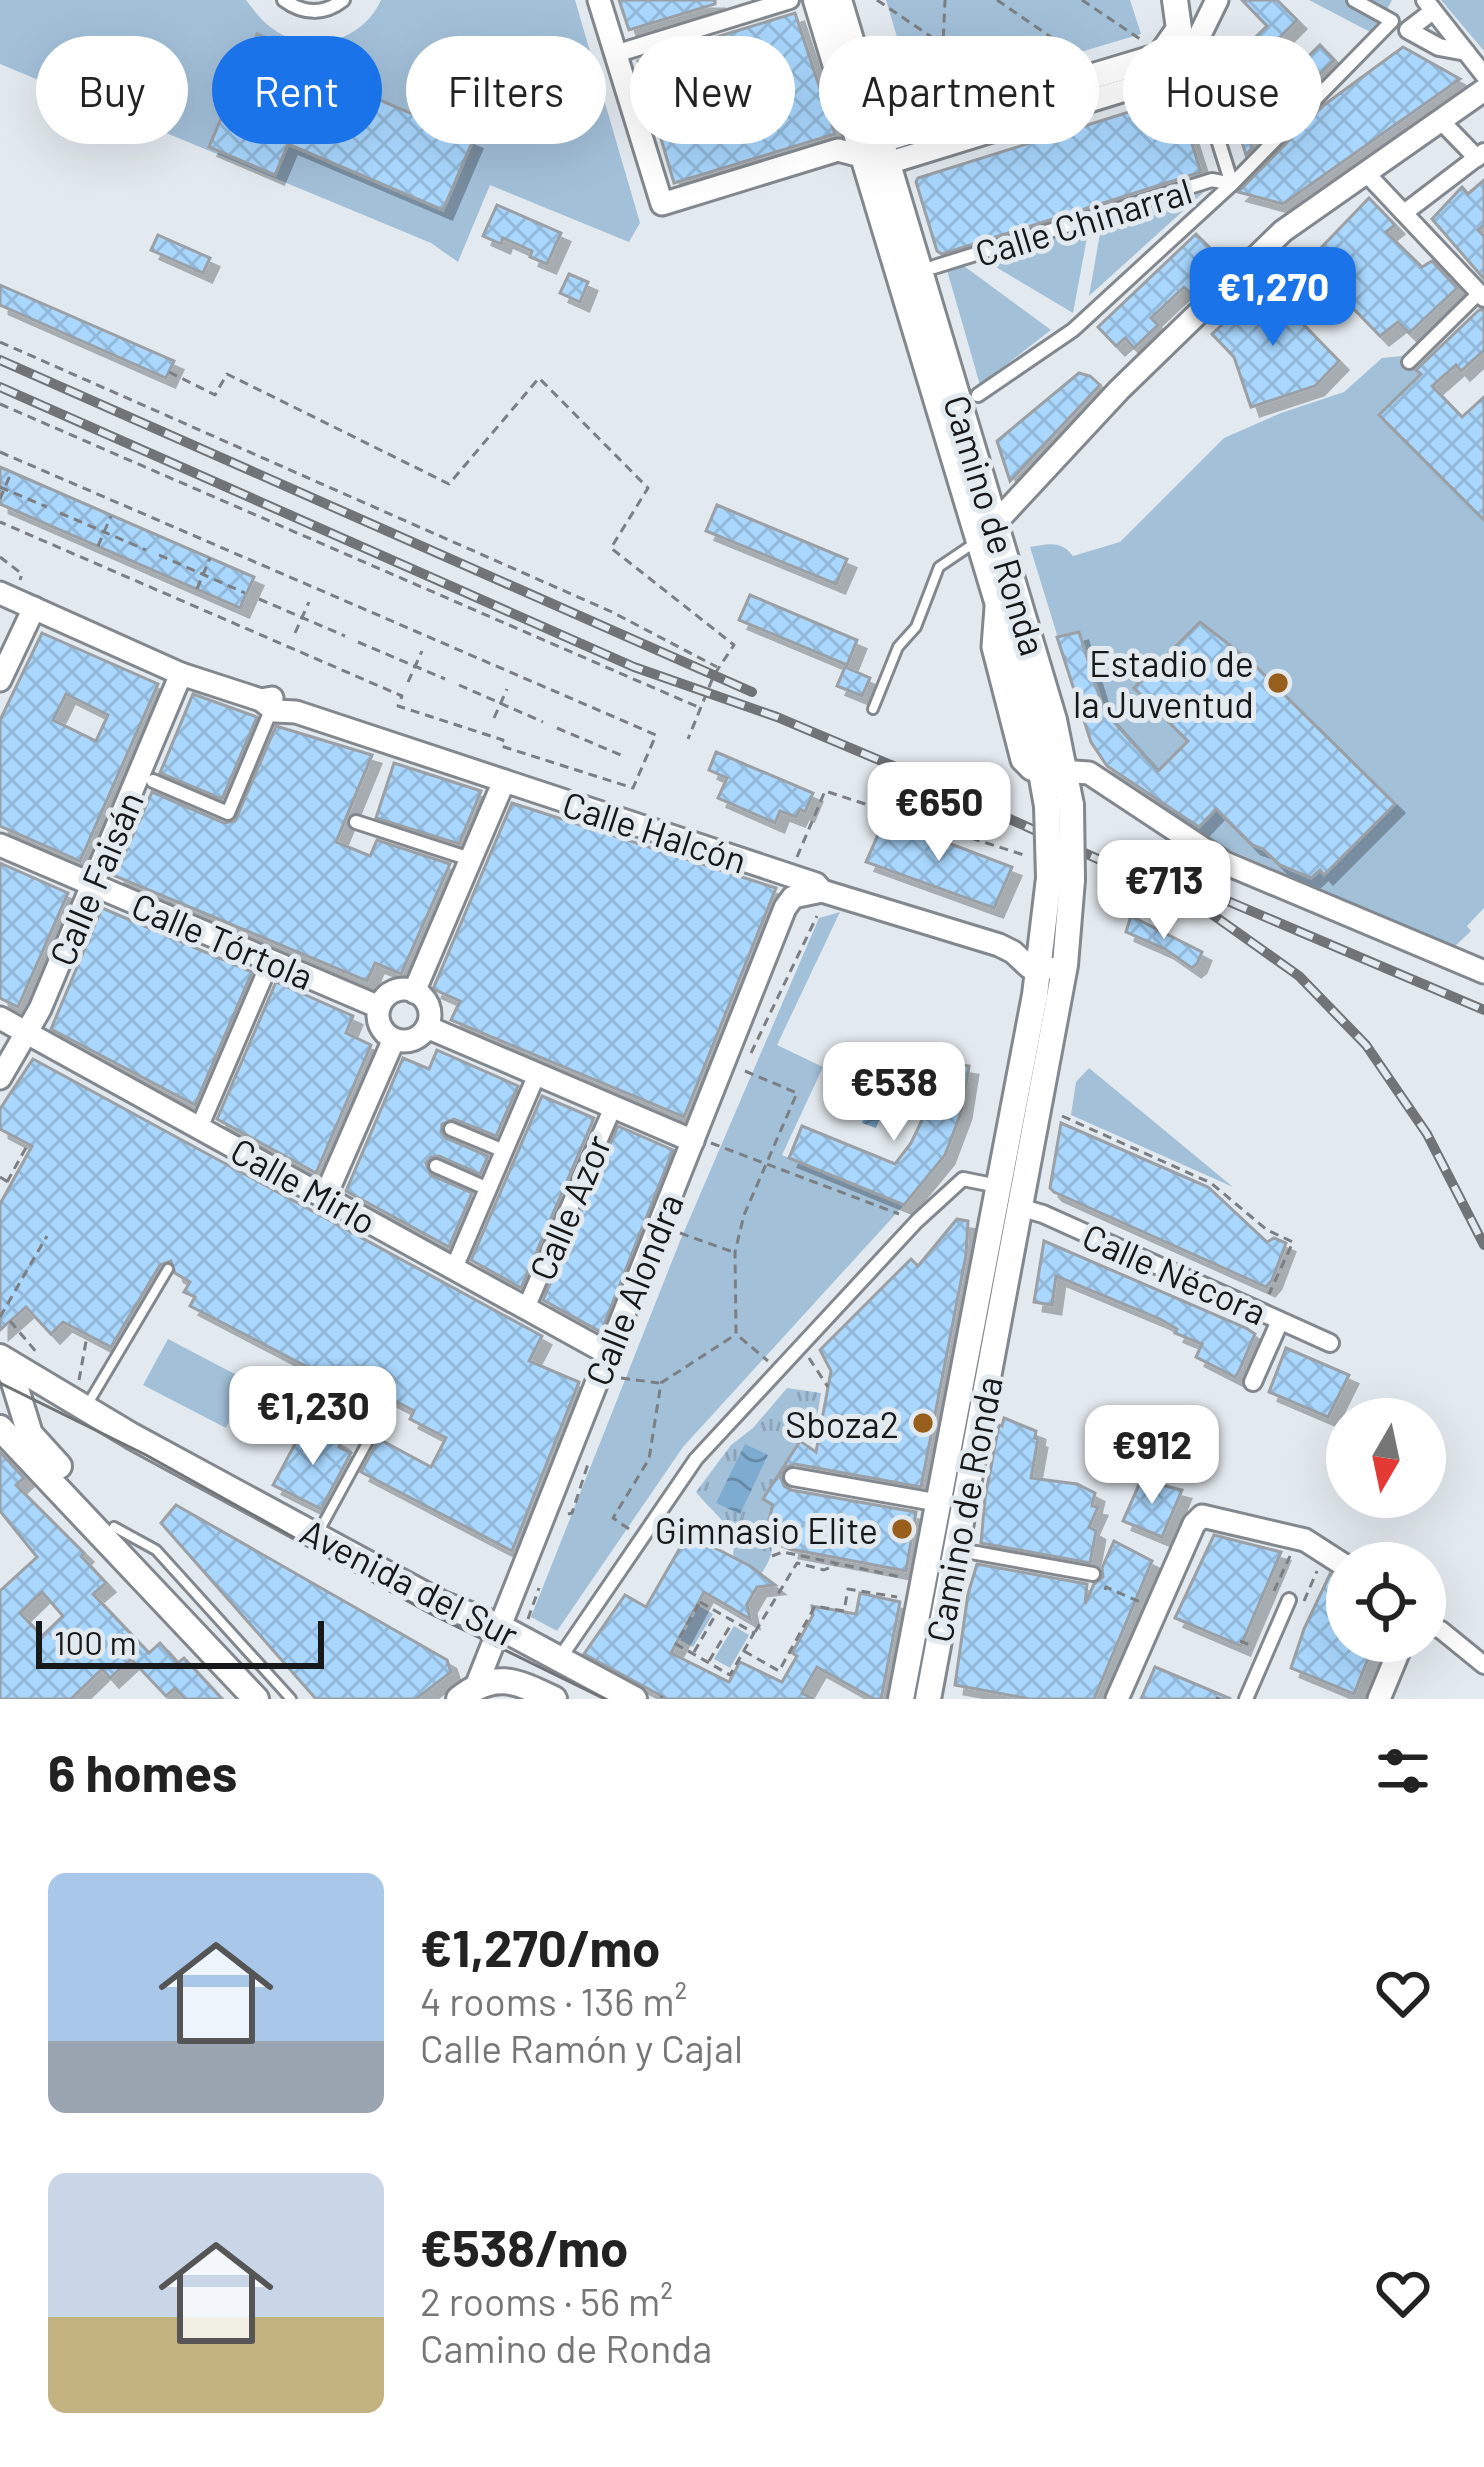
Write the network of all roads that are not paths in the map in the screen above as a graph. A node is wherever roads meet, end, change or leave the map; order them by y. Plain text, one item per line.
1 (284, 0) edge
2 (343, 0) edge
3 (599, 0) edge
4 (790, 0) edge
5 (816, 0) edge
6 (839, 0) edge
7 (1175, 0) edge
8 (1216, 0) edge
9 (1354, 0) edge
10 (1429, 5) edge
11 (1185, 36) edge
12 (1197, 36) edge
13 (1466, 52) junction
14 (616, 54) junction
15 (1123, 69) edge
16 (1484, 75) edge
17 (1484, 90) edge
18 (1441, 121) junction
19 (1219, 144) edge
20 (877, 153) junction
21 (1481, 155) edge
22 (1366, 173) junction
23 (1232, 184) junction
24 (1404, 213) junction
25 (934, 268) dead end
26 (1482, 296) edge
27 (1408, 362) dead end
28 (978, 395) dead end
29 (988, 532) junction
30 (9, 588) edge
31 (34, 608) junction
32 (3, 666) edge
33 (181, 674) junction
34 (278, 708) junction
35 (873, 709) dead end
36 (1054, 771) junction
37 (153, 781) dead end
38 (504, 781) junction
39 (356, 822) dead end
40 (0, 845) edge
41 (470, 859) junction
42 (789, 868) junction
43 (1060, 879) junction
44 (92, 884) junction
45 (822, 890) junction
46 (793, 897) junction
47 (1040, 959) junction
48 (271, 961) junction
49 (1481, 964) edge
50 (1065, 965) junction
51 (414, 992) junction
52 (379, 1007) junction
53 (0, 1018) edge
54 (427, 1027) junction
55 (28, 1034) junction
56 (394, 1039) junction
57 (537, 1074) junction
58 (0, 1078) edge
59 (613, 1107) junction
60 (200, 1128) junction
61 (451, 1129) dead end
62 (702, 1142) junction
63 (504, 1151) junction
64 (436, 1166) dead end
65 (999, 1186) junction
66 (488, 1189) junction
67 (325, 1197) junction
68 (1019, 1207) junction
69 (454, 1268) junction
70 (168, 1269) dead end
71 (526, 1308) junction
72 (1280, 1321) junction
73 (1330, 1343) dead end
74 (607, 1353) junction
75 (1, 1358) edge
76 (1252, 1382) dead end
77 (81, 1398) junction
78 (0, 1428) edge
79 (372, 1434) dead end
80 (793, 1477) dead end
81 (940, 1503) junction
82 (114, 1527) junction
83 (317, 1535) junction
84 (971, 1552) dead end
85 (1326, 1554) edge
86 (123, 1555) junction
87 (1093, 1574) dead end
88 (1289, 1600) dead end
89 (498, 1626) junction
90 (1446, 1634) edge
91 (559, 1659) junction
92 (1394, 1662) edge
93 (1484, 1666) edge
94 (468, 1691) edge
95 (256, 1699) edge
96 (291, 1699) edge
97 (554, 1699) edge
98 (634, 1699) edge
99 (901, 1699) edge
100 (928, 1699) edge
101 (1117, 1699) edge
102 (1246, 1699) edge
103 (1379, 1699) edge

1 - 2 street
3 - 14 street
4 - 14 street
5 - 20 main road, Camino de Ronda
6 - 20 main road, Camino de Ronda
7 - 11 main road
8 - 12 street
9 - 23 street, Calle Chinarral
10 - 13 street
10 - 13 street
13 - 16 street
14 - 20 street
15 - 20 main road
17 - 18 street
18 - 21 street
18 - 22 street
19 - 23 street
20 - 29 main road, Camino de Ronda
21 - 24 street
22 - 24 street
22 - 29 street
23 - 25 street, Calle Chinarral
23 - 28 street, Calle Chinarral
24 - 26 street
26 - 27 street
29 - 35 lane
29 - 36 main road, Camino de Ronda
29 - 36 main road, Camino de Ronda
30 - 31 street, Calle Halcón
31 - 32 street
31 - 33 street, Calle Halcón
33 - 34 street, Calle Halcón
33 - 44 street, Calle Faisán
34 - 37 street, Calle Faisán
34 - 38 street, Calle Halcón
36 - 43 main road, Camino de Ronda, bridge
36 - 49 street
38 - 41 street
38 - 42 street, Calle Halcón
39 - 41 street
40 - 44 street, Calle Tórtola
41 - 51 street
42 - 45 street, Calle Halcón
42 - 46 street
43 - 47 main road, Camino de Ronda
43 - 50 main road, Camino de Ronda
44 - 48 street, Calle Tórtola
44 - 55 street, Calle Faisán
45 - 46 street
45 - 47 street, Calle Halcón
46 - 62 street, Calle Alondra
47 - 50 street
47 - 65 main road, Camino de Ronda
48 - 52 street, Calle Tórtola
48 - 60 street
50 - 68 main road, Camino de Ronda
51 - 52 street
51 - 54 street
52 - 56 street
53 - 55 street, Calle Mirlo
54 - 56 street
54 - 57 street
55 - 58 street, Calle Faisán
55 - 60 street, Calle Mirlo
56 - 67 street
57 - 59 street
57 - 63 street
59 - 62 street
59 - 71 street, Calle Azor
60 - 67 street, Calle Mirlo
61 - 63 street
62 - 74 street, Calle Alondra
63 - 66 street
64 - 66 street
65 - 81 main road, Camino de Ronda
65 - 91 street
66 - 69 street
67 - 69 street, Calle Mirlo
68 - 72 street, Calle Nécora
68 - 100 main road, Camino de Ronda
69 - 71 street, Calle Mirlo
70 - 77 lane
71 - 74 street, Calle Mirlo
72 - 73 street, Calle Nécora
72 - 76 street
74 - 89 street, Calle Alondra
75 - 77 main road, Avenida del Sur
75 - 82 main road
77 - 83 main road, Avenida del Sur
78 - 86 main road
79 - 83 lane
80 - 81 street
81 - 99 main road, Camino de Ronda
82 - 86 main road
82 - 96 lane
83 - 89 main road, Avenida del Sur
84 - 87 street, Camino de Ronda
85 - 101 street
86 - 95 main road
88 - 102 street
89 - 91 main road, Avenida del Sur
89 - 94 street, Calle Alondra
90 - 93 street
91 - 98 main road, Avenida del Sur
92 - 103 street
94 - 97 main road, Avenida del Sur

